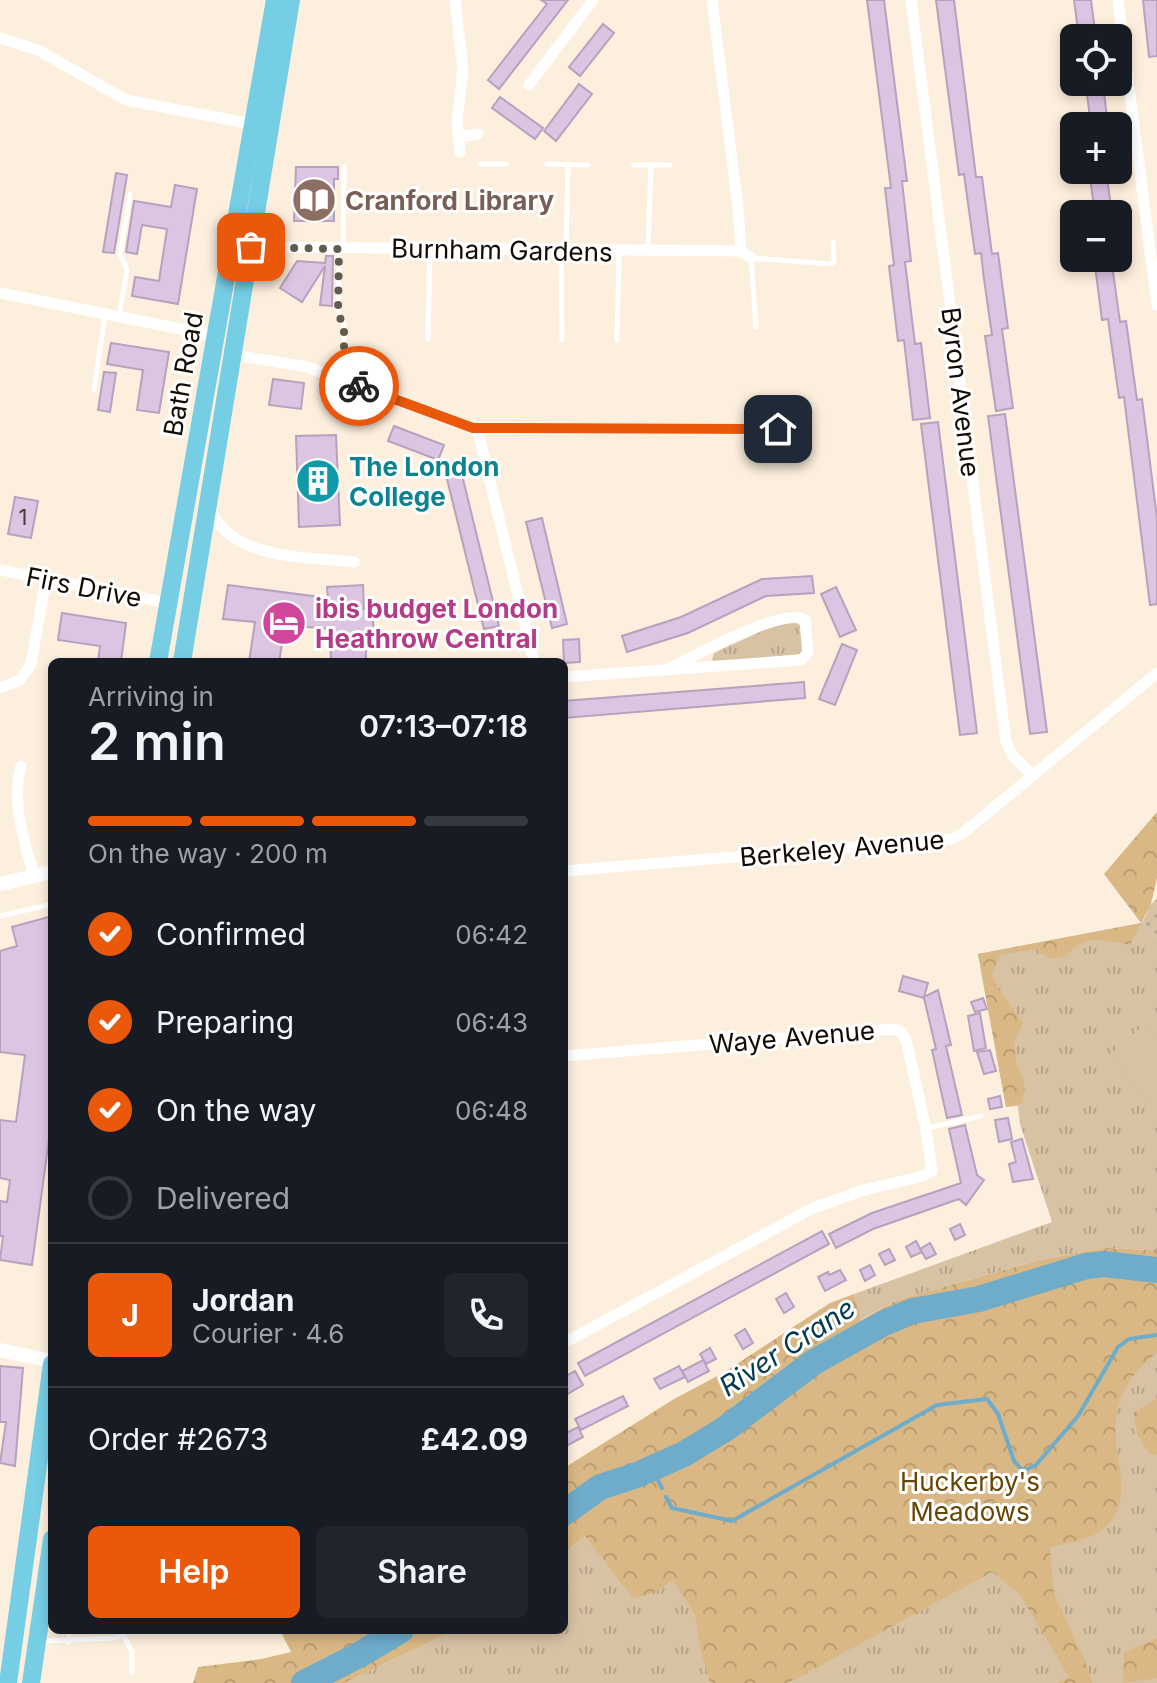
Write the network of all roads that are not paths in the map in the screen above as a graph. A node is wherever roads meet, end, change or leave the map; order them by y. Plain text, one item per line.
1 (275, 0) edge
2 (291, 0) edge
3 (455, 0) edge
4 (593, 0) edge
5 (712, 0) edge
6 (911, 0) edge
7 (1118, 0) edge
8 (0, 38) edge
9 (529, 85) dead end
10 (252, 124) junction
11 (478, 134) dead end
12 (458, 137) junction
13 (460, 152) dead end
14 (480, 164) dead end
15 (506, 164) dead end
16 (547, 164) dead end
17 (568, 164) junction
18 (588, 165) dead end
19 (633, 165) dead end
20 (651, 165) junction
21 (670, 165) dead end
22 (344, 166) dead end
23 (130, 194) dead end
24 (833, 242) dead end
25 (251, 247) junction
26 (341, 249) junction
27 (430, 249) junction
28 (564, 251) junction
29 (619, 251) junction
30 (647, 252) junction
31 (746, 255) junction
32 (0, 293) edge
33 (1157, 305) edge
34 (105, 314) junction
35 (119, 317) junction
36 (756, 327) dead end
37 (216, 336) junction
38 (428, 339) dead end
39 (562, 340) dead end
40 (617, 340) dead end
41 (234, 355) junction
42 (344, 381) junction
43 (94, 390) dead end
44 (477, 428) junction
45 (778, 429) dead end
46 (209, 503) junction
47 (203, 535) junction
48 (234, 539) junction
49 (354, 562) dead end
50 (0, 570) edge
51 (46, 579) junction
52 (169, 603) junction
53 (159, 658) edge
54 (183, 658) edge
55 (533, 658) edge
56 (668, 669) junction
57 (1157, 673) edge
58 (568, 677) edge
59 (0, 688) edge
60 (21, 766) dead end
61 (1032, 775) junction
62 (568, 871) edge
63 (48, 873) edge
64 (34, 876) junction
65 (0, 884) edge
66 (48, 905) edge
67 (0, 916) edge
68 (568, 1056) edge
69 (981, 1116) dead end
70 (926, 1129) junction
71 (568, 1341) edge
72 (0, 1350) edge
73 (48, 1361) edge
74 (48, 1391) edge
75 (48, 1568) edge
76 (69, 1634) edge
77 (122, 1634) edge
78 (126, 1634) edge
79 (38, 1641) junction
80 (68, 1642) junction
81 (132, 1673) dead end
82 (34, 1682) edge
83 (8, 1683) edge

1 - 10 highway, Bath Road
2 - 25 highway, Bath Road
3 - 12 street
4 - 9 street
5 - 31 street
6 - 61 street, Byron Avenue
7 - 33 street
8 - 10 street
10 - 37 highway, Bath Road
11 - 12 street
12 - 13 street
14 - 15 lane
16 - 17 lane
17 - 18 lane
17 - 28 lane
19 - 20 lane
20 - 21 lane
20 - 30 lane
22 - 26 lane
23 - 35 lane
24 - 31 lane
25 - 26 street, Burnham Gardens
25 - 41 highway, Bath Road
26 - 27 street, Burnham Gardens
26 - 42 lane
27 - 28 street, Burnham Gardens
27 - 38 lane
28 - 29 street, Burnham Gardens
28 - 39 lane
29 - 30 street, Burnham Gardens
29 - 40 lane
30 - 31 street, Burnham Gardens
31 - 36 lane
32 - 34 street
34 - 35 street
34 - 43 lane
35 - 37 street
37 - 52 highway, Bath Road
41 - 42 street
41 - 46 highway, Bath Road
42 - 44 street
44 - 45 street
44 - 55 street
46 - 47 highway, Bath Road
46 - 48 street
47 - 48 street
47 - 54 highway, Bath Road
48 - 49 street
50 - 51 street, Firs Drive
51 - 52 street, Firs Drive
51 - 59 street
52 - 53 highway, Bath Road
56 - 56 street
56 - 58 street
57 - 61 street, Berkeley Avenue
60 - 64 street
61 - 62 street, Berkeley Avenue
63 - 64 street
64 - 65 street
66 - 67 lane
68 - 70 street, Waye Avenue
69 - 70 lane
70 - 71 street, Waye Avenue
72 - 73 street
74 - 83 highway
75 - 79 highway
76 - 80 lane
77 - 80 lane
78 - 81 lane
79 - 80 lane
79 - 82 highway

